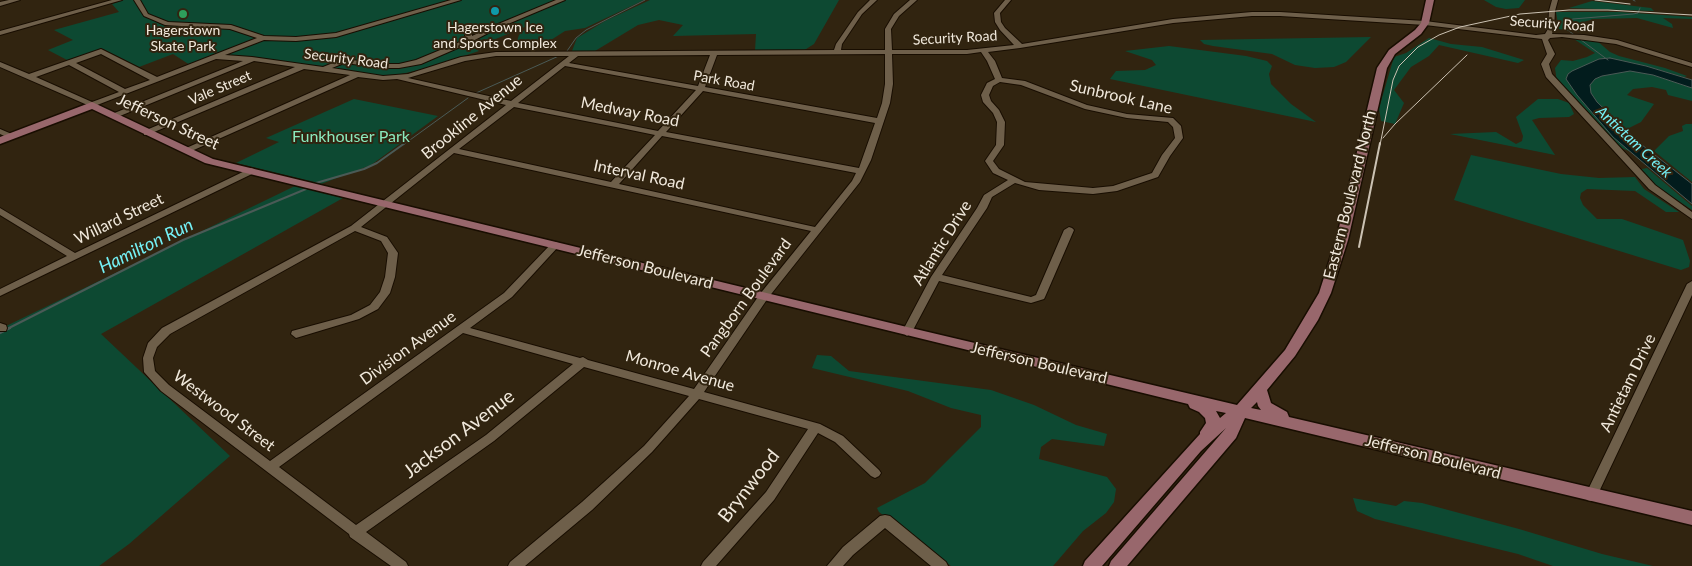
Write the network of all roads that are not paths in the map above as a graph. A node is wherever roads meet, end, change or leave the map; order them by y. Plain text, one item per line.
1 (17, 0) edge
2 (119, 0) edge
3 (125, 0) edge
4 (137, 0) edge
5 (458, 0) edge
6 (562, 0) edge
7 (874, 0) edge
8 (914, 0) edge
9 (1008, 0) edge
10 (1430, 0) edge
11 (1555, 0) edge
12 (0, 4) edge
13 (109, 4) junction
14 (1425, 22) junction
15 (0, 32) edge
16 (1546, 36) junction
17 (263, 38) junction
18 (1020, 46) junction
19 (984, 51) junction
20 (837, 53) junction
21 (576, 54) junction
22 (714, 54) junction
23 (888, 54) junction
24 (216, 57) junction
25 (252, 59) junction
26 (69, 62) junction
27 (0, 64) edge
28 (564, 64) junction
29 (1692, 66) edge
30 (302, 67) junction
31 (323, 70) junction
32 (355, 75) junction
33 (30, 77) junction
34 (396, 78) junction
35 (157, 80) junction
36 (1000, 80) junction
37 (701, 90) junction
38 (125, 92) junction
39 (510, 104) junction
40 (92, 105) junction
41 (116, 116) junction
42 (880, 121) junction
43 (0, 131) edge
44 (147, 133) junction
45 (661, 133) junction
46 (11, 137) junction
47 (0, 141) edge
48 (187, 151) junction
49 (455, 151) junction
50 (251, 171) junction
51 (861, 171) junction
52 (1014, 180) junction
53 (614, 184) junction
54 (386, 204) junction
55 (0, 211) edge
56 (1692, 216) edge
57 (354, 228) junction
58 (817, 230) junction
59 (1069, 230) dead end
60 (554, 245) junction
61 (75, 257) junction
62 (936, 277) junction
63 (1692, 284) edge
64 (0, 293) edge
65 (764, 296) junction
66 (462, 329) junction
67 (907, 332) junction
68 (296, 334) dead end
69 (583, 361) junction
70 (1260, 389) junction
71 (1164, 393) junction
72 (696, 394) junction
73 (1240, 411) junction
74 (816, 427) junction
75 (1337, 434) junction
76 (1196, 447) junction
77 (271, 466) junction
78 (874, 473) dead end
79 (1592, 496) junction
80 (1692, 518) edge
81 (355, 533) junction
82 (401, 566) edge
83 (515, 566) edge
84 (708, 566) edge
85 (834, 566) edge
86 (941, 566) edge
87 (1091, 566) edge
88 (1117, 566) edge

1 - 12 street
2 - 13 street
3 - 13 street
4 - 17 street
5 - 17 street
6 - 31 street
7 - 20 street
8 - 23 street, Pangborn Boulevard
9 - 18 street
10 - 14 main road
11 - 16 street
13 - 15 street
14 - 16 street, Security Road
14 - 18 street, Security Road
14 - 70 main road, Eastern Boulevard North
16 - 29 street, Security Road
16 - 56 street
17 - 24 street
18 - 19 street, Security Road
19 - 23 street, Security Road
19 - 36 street
20 - 22 street, Security Road
20 - 23 street, Security Road
21 - 22 street, Security Road
21 - 28 street, Brookline Avenue
21 - 34 street, Security Road
22 - 37 street
23 - 42 street, Pangborn Boulevard
24 - 25 street, Security Road
24 - 35 street
25 - 30 street, Security Road
25 - 41 street
26 - 33 street
26 - 35 street
26 - 38 street
27 - 33 street, Jefferson Street
28 - 37 street, Park Road
28 - 39 street, Brookline Avenue
30 - 31 street, Security Road
30 - 44 street, Vale Street
31 - 32 street, Security Road
32 - 34 street, Security Road
32 - 48 street
33 - 40 street, Jefferson Street
34 - 39 street, Medway Road
35 - 38 street
36 - 52 street, Sunbrook Lane
36 - 52 street, Sunbrook Lane
37 - 42 street, Park Road
37 - 45 street
38 - 40 street
39 - 45 street, Medway Road
39 - 49 street, Brookline Avenue
40 - 41 main road, Jefferson Street
40 - 46 main road
41 - 44 main road, Jefferson Street
42 - 51 street, Pangborn Boulevard
43 - 46 street
44 - 48 main road, Jefferson Street
45 - 51 street, Medway Road
45 - 53 street
46 - 47 main road
48 - 50 main road, Jefferson Street
49 - 53 street, Interval Road
49 - 54 street, Brookline Avenue
50 - 54 main road, Jefferson Street
50 - 61 street, Willard Street
51 - 58 street, Pangborn Boulevard
52 - 62 street, Atlantic Drive
53 - 58 street, Interval Road
54 - 57 street, Westwood Street
54 - 60 main road, Jefferson Boulevard
55 - 61 street
57 - 68 street
57 - 77 street, Westwood Street
58 - 65 street, Pangborn Boulevard
59 - 62 street
60 - 65 main road, Jefferson Boulevard
60 - 66 street, Division Avenue
61 - 64 street, Willard Street
62 - 67 street, Atlantic Drive
63 - 79 street, Antietam Drive
65 - 67 main road, Jefferson Boulevard
65 - 72 street, Pangborn Boulevard
66 - 69 street, Monroe Avenue
66 - 77 street, Division Avenue
67 - 71 main road, Jefferson Boulevard
69 - 72 street, Monroe Avenue
69 - 81 street, Jackson Avenue
70 - 73 main road, Eastern Boulevard North
70 - 75 main road
71 - 73 main road, Jefferson Boulevard
71 - 76 main road
72 - 74 street, Monroe Avenue
72 - 83 street, Pangborn Boulevard
73 - 75 main road, Jefferson Boulevard
73 - 76 main road, Eastern Boulevard North
73 - 88 main road, Eastern Boulevard North
74 - 78 street, Monroe Avenue
74 - 84 street, Brynwood
75 - 79 main road, Jefferson Boulevard
76 - 87 main road, Eastern Boulevard North
77 - 81 street, Westwood Street
79 - 80 main road, Jefferson Boulevard
81 - 82 street, Westwood Street
85 - 86 street

